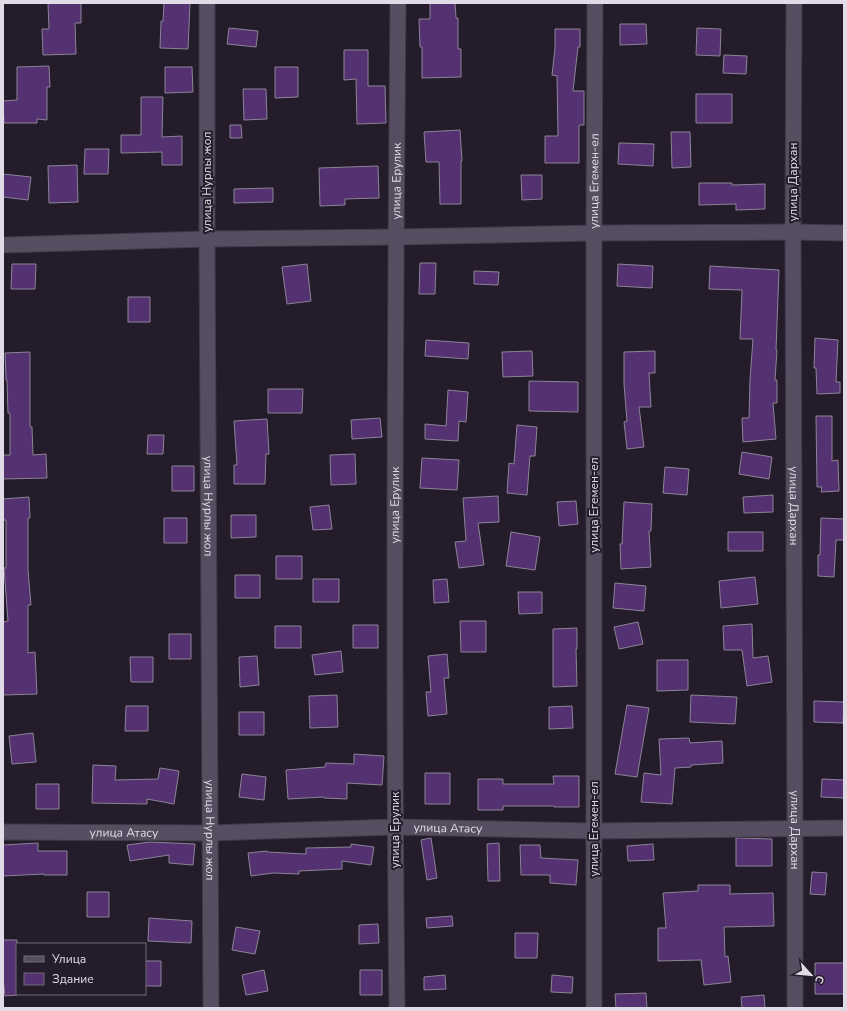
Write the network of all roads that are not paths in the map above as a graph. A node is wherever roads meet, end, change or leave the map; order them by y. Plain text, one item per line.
1 (207, 3) edge
2 (398, 3) edge
3 (595, 3) edge
4 (794, 3) edge
5 (792, 232) junction
6 (594, 233) junction
7 (844, 233) edge
8 (396, 237) junction
9 (207, 239) junction
10 (3, 245) edge
11 (395, 828) junction
12 (844, 828) edge
13 (795, 829) junction
14 (594, 831) junction
15 (3, 832) edge
16 (210, 833) junction
17 (211, 1008) edge
18 (397, 1008) edge
19 (594, 1008) edge
20 (795, 1008) edge

1 - 9 street, улица Нурлы жол
2 - 8 street, улица Ерулик
3 - 6 street, улица Егемен-ел
4 - 5 street, улица Дархан
5 - 6 street
5 - 7 street
5 - 13 street, улица Дархан
6 - 8 street
6 - 14 street, улица Егемен-ел
8 - 9 street
8 - 11 street, улица Ерулик
9 - 10 street
9 - 16 street, улица Нурлы жол
11 - 14 street, улица Атасу
11 - 16 street, улица Атасу
11 - 18 street, улица Ерулик
12 - 13 street, улица Атасу
13 - 14 street, улица Атасу
13 - 20 street, улица Дархан
14 - 19 street, улица Егемен-ел
15 - 16 street, улица Атасу
16 - 17 street, улица Нурлы жол

